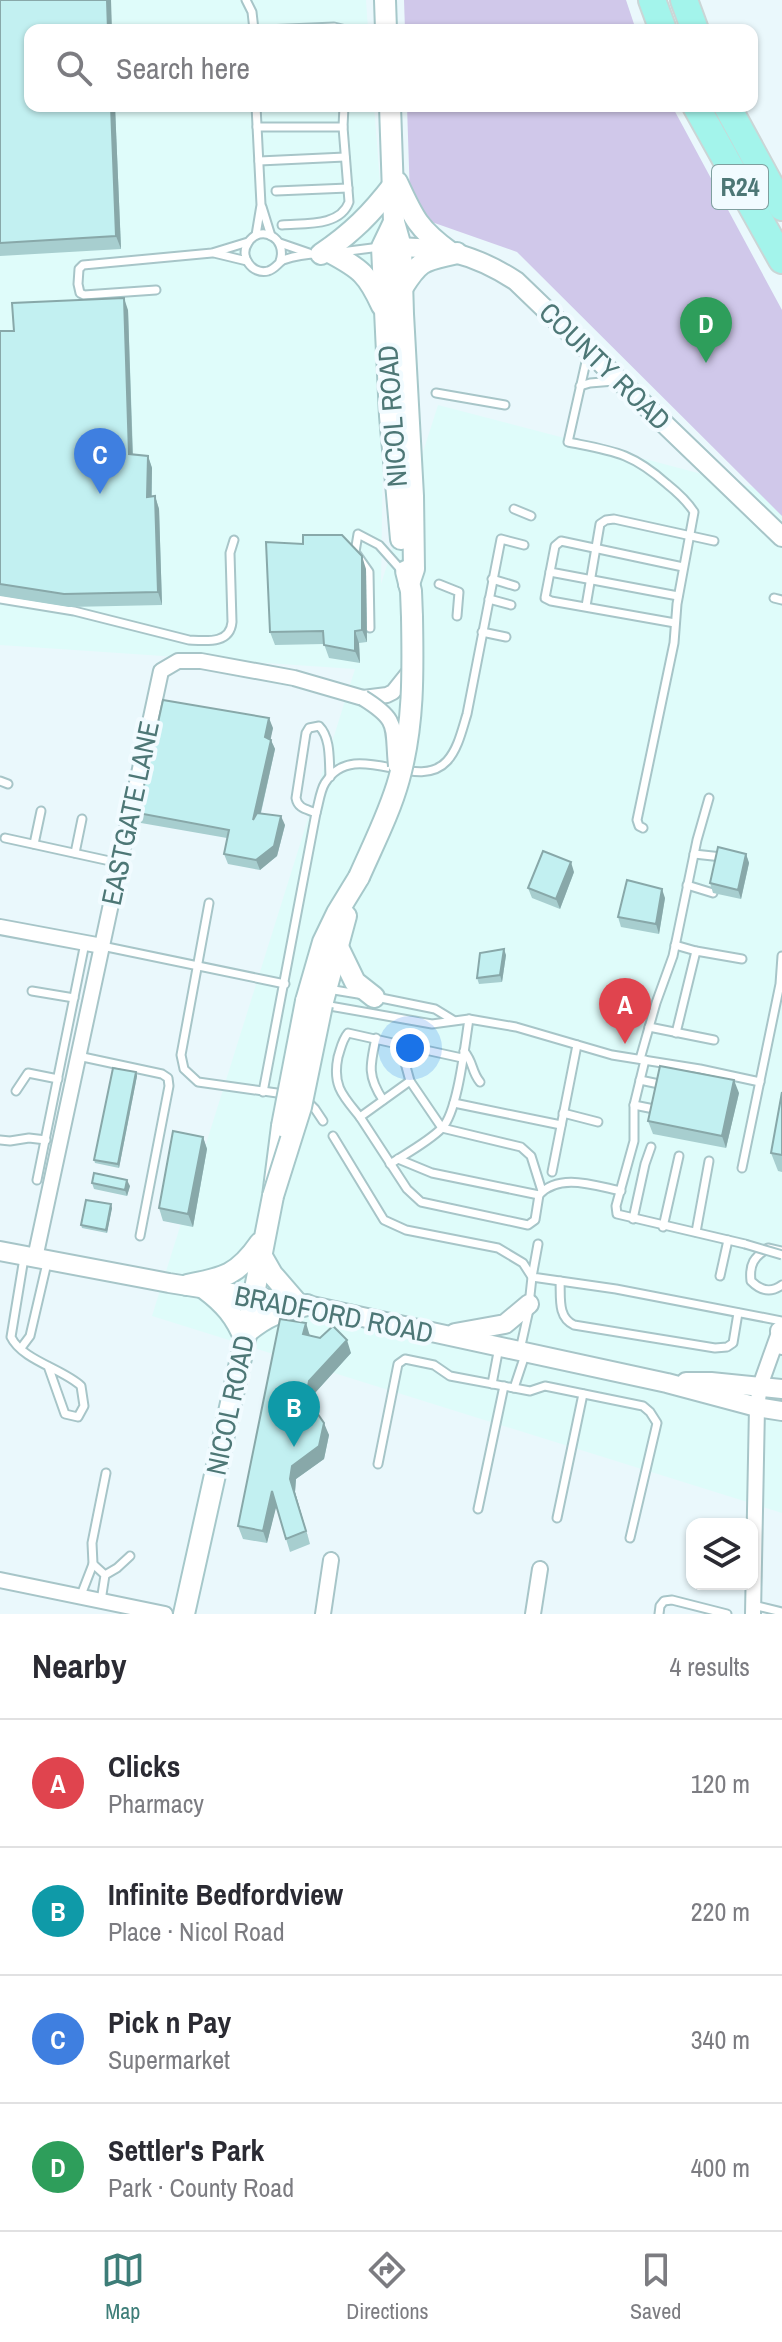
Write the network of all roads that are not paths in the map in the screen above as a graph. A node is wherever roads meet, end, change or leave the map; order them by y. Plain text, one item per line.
1 (246, 0) edge
2 (385, 0) edge
3 (652, 0) edge
4 (684, 0) edge
5 (253, 24) edge
6 (386, 24) edge
7 (661, 24) edge
8 (693, 24) edge
9 (256, 112) edge
10 (344, 112) edge
11 (390, 112) edge
12 (699, 112) edge
13 (730, 112) edge
14 (257, 127) junction
15 (343, 127) junction
16 (345, 157) junction
17 (259, 161) junction
18 (394, 179) junction
19 (348, 188) junction
20 (276, 191) dead end
21 (261, 205) junction
22 (782, 207) edge
23 (282, 225) dead end
24 (256, 235) junction
25 (271, 236) junction
26 (248, 242) junction
27 (280, 243) junction
28 (392, 247) junction
29 (212, 253) junction
30 (454, 253) junction
31 (321, 254) junction
32 (782, 260) edge
33 (247, 261) junction
34 (280, 261) junction
35 (403, 287) junction
36 (156, 290) dead end
37 (387, 317) junction
38 (588, 350) junction
39 (620, 381) junction
40 (580, 386) junction
41 (436, 393) dead end
42 (505, 405) dead end
43 (514, 509) dead end
44 (531, 516) dead end
45 (690, 535) junction
46 (782, 537) edge
47 (234, 540) dead end
48 (714, 541) dead end
49 (524, 545) dead end
50 (596, 549) junction
51 (683, 567) junction
52 (550, 572) junction
53 (492, 579) junction
54 (591, 579) junction
55 (408, 581) junction
56 (439, 584) dead end
57 (515, 586) dead end
58 (678, 596) junction
59 (0, 599) edge
60 (489, 599) junction
61 (511, 605) dead end
62 (586, 606) junction
63 (457, 616) dead end
64 (675, 623) junction
65 (370, 628) dead end
66 (482, 632) junction
67 (506, 637) dead end
68 (413, 667) junction
69 (363, 698) junction
70 (330, 777) junction
71 (398, 782) junction
72 (709, 798) dead end
73 (41, 811) dead end
74 (316, 813) junction
75 (82, 819) dead end
76 (643, 828) dead end
77 (5, 838) dead end
78 (34, 844) junction
79 (75, 853) junction
80 (694, 854) junction
81 (722, 857) edge
82 (119, 863) junction
83 (359, 877) junction
84 (687, 885) junction
85 (713, 893) edge
86 (209, 903) dead end
87 (0, 927) edge
88 (85, 943) junction
89 (675, 945) junction
90 (102, 946) junction
91 (338, 947) junction
92 (696, 951) junction
93 (782, 956) edge
94 (742, 959) dead end
95 (198, 966) junction
96 (285, 984) junction
97 (32, 991) dead end
98 (316, 995) junction
99 (374, 997) junction
100 (74, 998) junction
101 (469, 1019) junction
102 (453, 1020) junction
103 (649, 1027) junction
104 (676, 1033) junction
105 (376, 1038) junction
106 (714, 1040) dead end
107 (577, 1045) junction
108 (430, 1051) dead end
109 (463, 1054) junction
110 (78, 1056) junction
111 (642, 1060) junction
112 (58, 1079) junction
113 (640, 1080) junction
114 (410, 1081) junction
115 (480, 1082) dead end
116 (760, 1082) junction
117 (659, 1084) edge
118 (16, 1091) dead end
119 (263, 1092) junction
120 (383, 1100) junction
121 (556, 1100) dead end
122 (566, 1102) junction
123 (454, 1103) junction
124 (634, 1105) junction
125 (654, 1109) edge
126 (563, 1113) junction
127 (360, 1117) junction
128 (323, 1121) dead end
129 (598, 1122) dead end
130 (561, 1125) junction
131 (442, 1128) junction
132 (333, 1136) dead end
133 (0, 1140) edge
134 (46, 1140) junction
135 (651, 1147) dead end
136 (679, 1156) dead end
137 (630, 1160) junction
138 (394, 1161) junction
139 (709, 1161) dead end
140 (645, 1164) junction
141 (742, 1168) dead end
142 (552, 1172) dead end
143 (37, 1180) dead end
144 (621, 1191) junction
145 (541, 1193) junction
146 (633, 1219) junction
147 (663, 1227) junction
148 (696, 1232) junction
149 (140, 1236) dead end
150 (728, 1240) junction
151 (538, 1244) dead end
152 (262, 1246) junction
153 (0, 1251) edge
154 (782, 1253) edge
155 (36, 1258) junction
156 (720, 1276) dead end
157 (532, 1277) junction
158 (560, 1281) junction
159 (782, 1285) edge
160 (196, 1287) junction
161 (252, 1297) junction
162 (303, 1304) junction
163 (529, 1304) junction
164 (738, 1313) junction
165 (782, 1331) edge
166 (440, 1335) junction
167 (245, 1336) junction
168 (499, 1347) junction
169 (21, 1348) junction
170 (522, 1353) junction
171 (48, 1366) junction
172 (667, 1383) junction
173 (492, 1384) junction
174 (504, 1386) junction
175 (760, 1386) junction
176 (514, 1388) junction
177 (782, 1389) edge
178 (583, 1394) junction
179 (757, 1407) junction
180 (782, 1411) edge
181 (378, 1464) dead end
182 (106, 1473) dead end
183 (478, 1509) dead end
184 (557, 1518) dead end
185 (630, 1538) dead end
186 (130, 1556) dead end
187 (331, 1560) dead end
188 (93, 1564) junction
189 (540, 1569) dead end
190 (105, 1575) junction
191 (0, 1580) edge
192 (80, 1597) junction
193 (101, 1601) junction
194 (753, 1610) edge
195 (782, 1612) edge
196 (165, 1614) edge
197 (184, 1614) edge
198 (323, 1614) edge
199 (533, 1614) edge
200 (659, 1614) edge
201 (727, 1614) edge

1 - 5 lane
2 - 6 main road
3 - 7 highway
4 - 8 highway
9 - 14 lane
10 - 15 lane
11 - 18 main road
12 - 32 highway, R24
13 - 22 highway, R24
14 - 15 lane
14 - 17 lane
15 - 16 lane
16 - 17 lane
16 - 19 lane
17 - 21 lane
18 - 28 main road
18 - 30 main road
18 - 31 main road
19 - 20 lane
19 - 23 lane
21 - 24 lane
21 - 25 lane
24 - 25 lane
24 - 26 lane
25 - 27 lane
26 - 29 lane
26 - 33 lane
27 - 31 lane
27 - 34 lane
28 - 30 street, COUNTY ROAD
28 - 31 lane
28 - 35 main road, NICOL ROAD
28 - 37 main road, NICOL ROAD
29 - 33 lane
29 - 36 lane
30 - 35 main road
30 - 38 street, COUNTY ROAD
31 - 34 lane
31 - 37 main road
33 - 34 lane
35 - 55 main road, NICOL ROAD
37 - 55 main road, NICOL ROAD
38 - 39 street, COUNTY ROAD
38 - 40 lane
39 - 40 lane
39 - 46 street, COUNTY ROAD
40 - 45 lane
41 - 42 lane
43 - 44 lane
45 - 48 lane
45 - 50 lane
45 - 51 lane
47 - 59 lane
49 - 53 lane
50 - 51 lane
50 - 52 lane
50 - 54 lane
51 - 58 lane
52 - 54 lane
52 - 62 lane
53 - 57 lane
53 - 60 lane
54 - 58 lane
54 - 62 lane
55 - 65 lane
55 - 68 main road, NICOL ROAD, bridge
56 - 63 lane
58 - 64 lane
60 - 61 lane
60 - 66 lane
62 - 64 lane
64 - 76 lane
66 - 67 lane
66 - 70 lane
68 - 69 street, bridge
68 - 71 main road, NICOL ROAD, bridge
69 - 71 street, EASTGATE LANE, bridge
69 - 82 street, EASTGATE LANE
70 - 74 lane
70 - 74 lane
71 - 83 main road, NICOL ROAD, bridge
72 - 80 lane
73 - 78 lane
74 - 96 lane
75 - 79 lane
77 - 78 lane
78 - 79 lane
79 - 82 lane
80 - 81 lane
80 - 84 lane
82 - 90 street, EASTGATE LANE
83 - 91 main road, NICOL ROAD
83 - 98 main road, NICOL ROAD
84 - 85 lane
84 - 89 lane
86 - 95 lane
87 - 88 street
88 - 90 street
88 - 100 lane
89 - 92 lane
89 - 103 lane
90 - 95 lane
90 - 110 street, EASTGATE LANE
91 - 98 main road, NICOL ROAD
91 - 99 main road
92 - 94 lane
92 - 104 lane
93 - 116 lane
95 - 96 lane
95 - 119 lane
96 - 119 lane
97 - 100 lane
98 - 99 lane
98 - 102 lane
98 - 152 main road, NICOL ROAD, bridge
99 - 102 lane
100 - 112 lane
101 - 102 lane
101 - 107 lane
101 - 109 lane
103 - 104 lane
103 - 111 lane
104 - 106 lane
105 - 114 lane
105 - 120 lane
105 - 127 lane
107 - 111 lane
107 - 122 lane
108 - 109 lane
109 - 115 lane
109 - 123 lane
110 - 149 lane
110 - 155 street, EASTGATE LANE
111 - 113 lane
111 - 116 lane
112 - 118 lane
112 - 134 lane
113 - 117 lane
113 - 124 lane
114 - 120 lane
114 - 131 lane
116 - 141 lane
119 - 128 lane
120 - 127 lane
121 - 122 lane
122 - 126 lane
123 - 130 lane
123 - 131 lane
124 - 125 lane
124 - 137 lane
126 - 129 lane
126 - 130 lane
127 - 138 lane
130 - 142 lane
131 - 138 lane
131 - 145 lane
132 - 157 lane
133 - 134 lane
134 - 143 lane
135 - 140 lane
136 - 147 lane
137 - 140 lane
137 - 144 lane
138 - 145 lane
138 - 145 lane
139 - 148 lane
140 - 146 lane
144 - 145 lane
144 - 146 lane
146 - 147 lane
147 - 148 lane
148 - 150 lane
150 - 154 lane, bridge
150 - 156 lane
151 - 157 lane
152 - 160 main road
152 - 161 main road, NICOL ROAD
152 - 162 main road
153 - 155 street, BRADFORD ROAD
154 - 159 lane
155 - 160 street, BRADFORD ROAD
155 - 169 lane
155 - 169 lane
157 - 158 lane
157 - 163 lane
158 - 164 lane
158 - 164 lane
160 - 161 street, BRADFORD ROAD
160 - 167 main road
161 - 162 street, BRADFORD ROAD
161 - 167 main road, NICOL ROAD
162 - 166 street, BRADFORD ROAD
162 - 167 main road
163 - 166 street
163 - 170 lane
164 - 165 lane
165 - 175 street
166 - 168 street, BRADFORD ROAD
167 - 197 main road, NICOL ROAD
168 - 170 street, BRADFORD ROAD
168 - 173 lane
169 - 171 lane
170 - 172 street, BRADFORD ROAD
170 - 176 lane
171 - 171 lane
172 - 175 street, BRADFORD ROAD
172 - 179 street, BRADFORD ROAD
173 - 174 lane
173 - 181 lane
174 - 176 lane
174 - 183 lane
175 - 177 street, BRADFORD ROAD
175 - 179 street
176 - 178 lane
178 - 184 lane
178 - 185 lane
179 - 180 street, BRADFORD ROAD
179 - 194 street
182 - 188 lane
186 - 190 lane
187 - 198 street
188 - 190 lane
188 - 192 lane
189 - 199 street
190 - 193 lane
191 - 192 street
192 - 193 street
193 - 196 street
194 - 195 lane
200 - 201 lane

